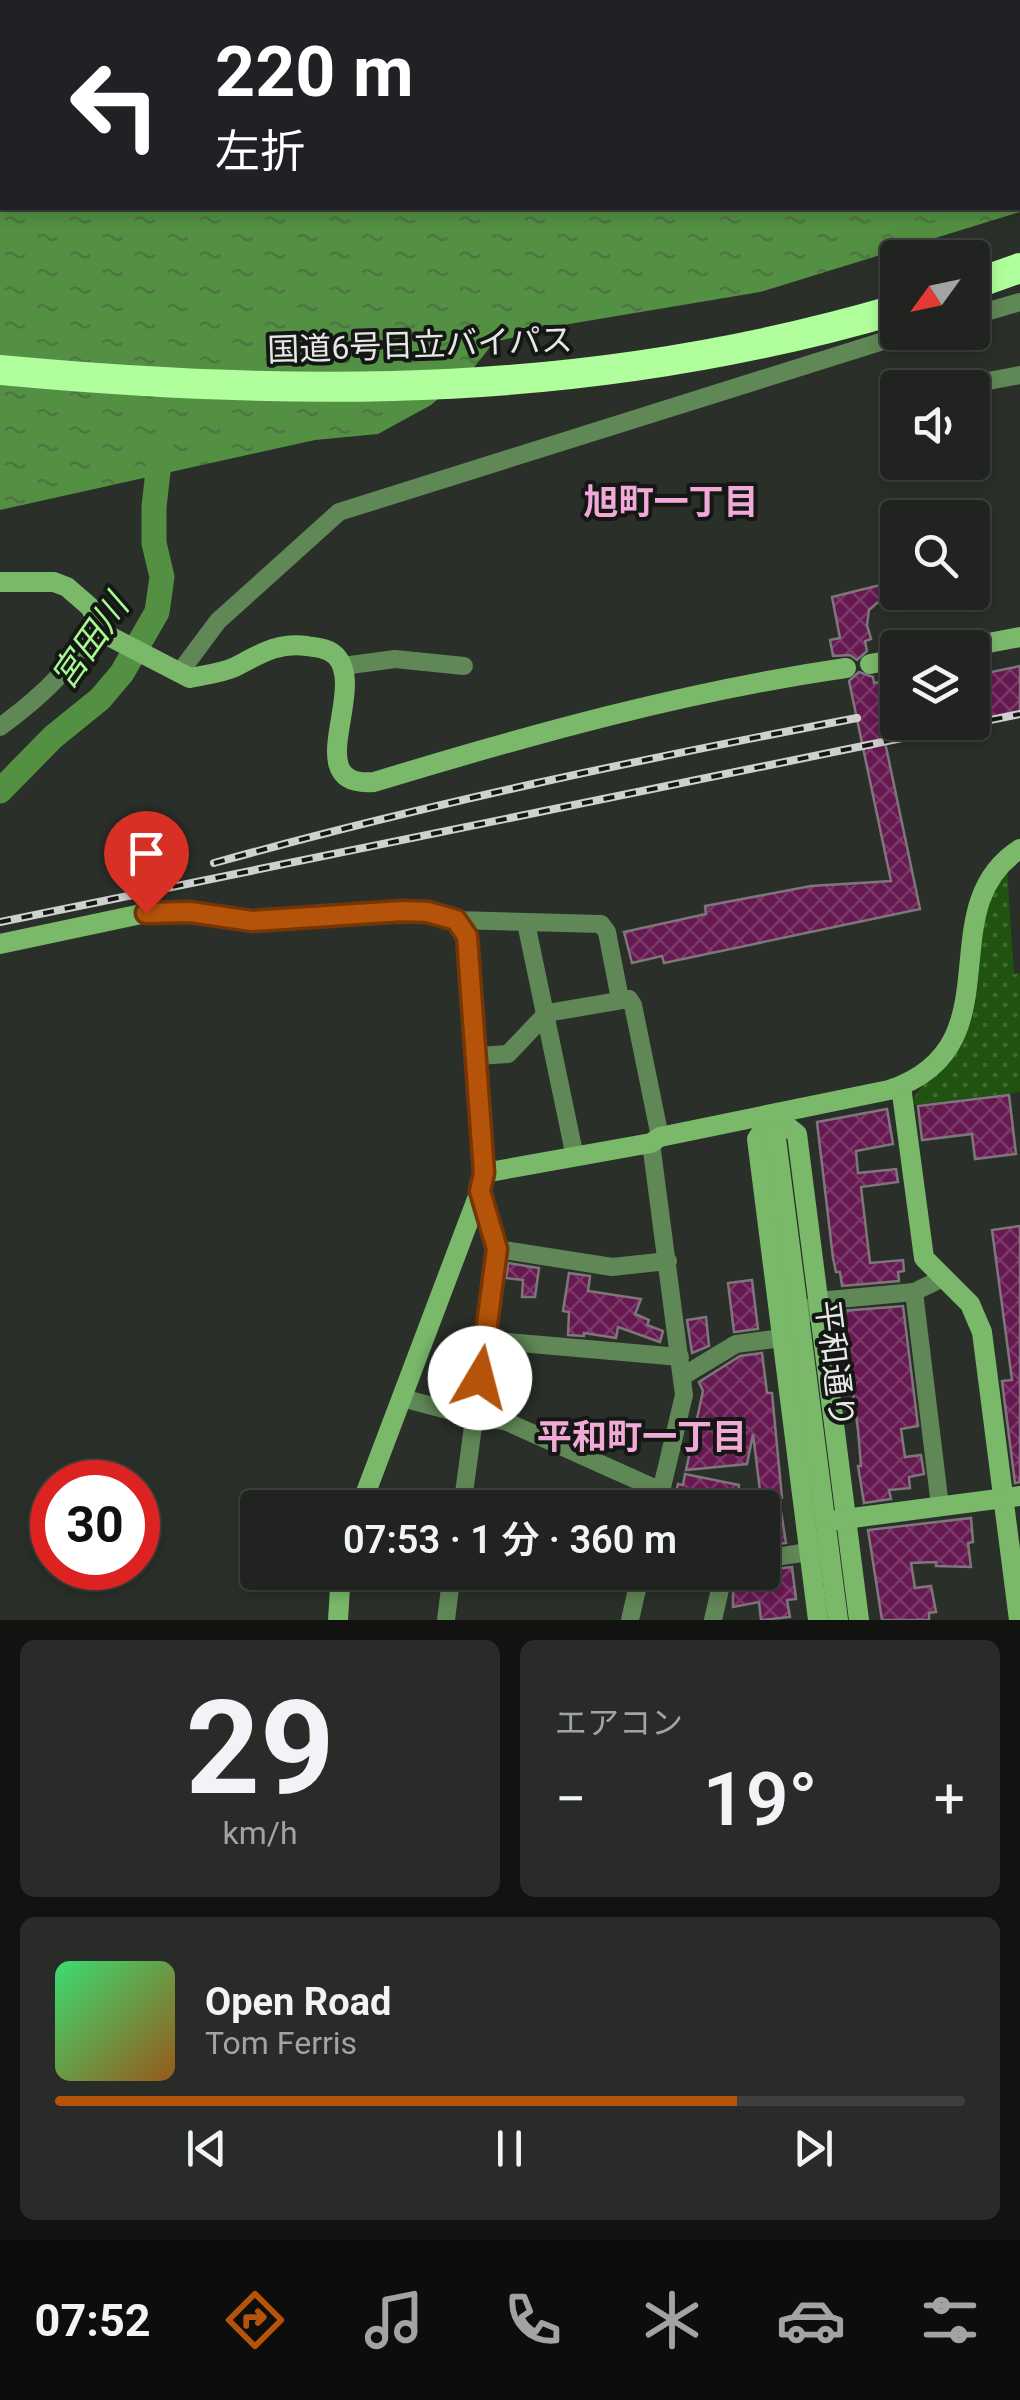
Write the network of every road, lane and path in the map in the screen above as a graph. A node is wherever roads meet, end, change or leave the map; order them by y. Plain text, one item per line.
1 (1020, 268) edge
2 (990, 279) edge
3 (1020, 302) edge
4 (990, 311) edge
5 (880, 314) edge
6 (880, 342) edge
7 (0, 370) edge
8 (1020, 375) edge
9 (990, 381) edge
10 (0, 582) edge
11 (101, 627) junction
12 (1020, 637) edge
13 (990, 643) edge
14 (880, 662) edge
15 (870, 664) dead end
16 (342, 666) junction
17 (464, 666) dead end
18 (846, 668) dead end
19 (173, 669) junction
20 (0, 726) edge
21 (1020, 849) edge
22 (456, 920) junction
23 (526, 924) junction
24 (0, 944) edge
25 (620, 1000) junction
26 (547, 1013) junction
27 (478, 1056) junction
28 (902, 1086) junction
29 (773, 1115) junction
30 (655, 1140) junction
31 (575, 1156) junction
32 (482, 1182) junction
33 (497, 1249) junction
34 (668, 1261) junction
35 (942, 1278) junction
36 (914, 1292) junction
37 (818, 1300) junction
38 (800, 1321) junction
39 (782, 1338) junction
40 (485, 1340) junction
41 (681, 1367) junction
42 (402, 1398) junction
43 (474, 1417) junction
44 (367, 1490) edge
45 (464, 1490) edge
46 (641, 1490) edge
47 (661, 1490) edge
48 (1011, 1497) edge
49 (940, 1506) junction
50 (836, 1520) junction
51 (819, 1550) junction
52 (780, 1556) edge
53 (340, 1590) edge
54 (450, 1590) edge
55 (637, 1590) edge
56 (720, 1590) edge
57 (338, 1620) edge
58 (446, 1620) edge
59 (630, 1620) edge
60 (713, 1620) edge
61 (818, 1620) edge
62 (838, 1620) edge
63 (859, 1620) edge
64 (1018, 1620) edge

1 - 2 highway
3 - 4 street
5 - 7 highway, 国道6号日立バイパス
6 - 19 street
8 - 9 street
10 - 11 street
11 - 19 street
11 - 20 street
12 - 13 street
14 - 15 street
16 - 17 street
16 - 18 street
16 - 19 street
21 - 28 street
22 - 23 street
22 - 24 street
22 - 27 street
23 - 25 street
23 - 26 street
25 - 26 street
25 - 30 street
26 - 27 street
26 - 31 street
27 - 32 street
28 - 29 street
28 - 35 street
29 - 30 street
29 - 37 street
29 - 38 street, 平和通り
29 - 39 street
30 - 31 street
30 - 34 street
31 - 32 street
32 - 33 street
32 - 42 street
33 - 34 street
33 - 40 street
34 - 41 street
35 - 36 street
35 - 48 street
36 - 37 street
36 - 49 street
37 - 38 street
37 - 50 street
38 - 39 street
38 - 50 street, 平和通り
39 - 41 street
39 - 51 street
40 - 41 street
40 - 43 street
41 - 47 street
42 - 43 street
42 - 44 street
43 - 45 street
43 - 46 street
48 - 49 street
48 - 64 street
49 - 50 street
50 - 51 street, 平和通り
50 - 63 street
51 - 52 street
51 - 61 street
51 - 62 street, 平和通り
53 - 57 street
54 - 58 street
55 - 59 street
56 - 60 street

